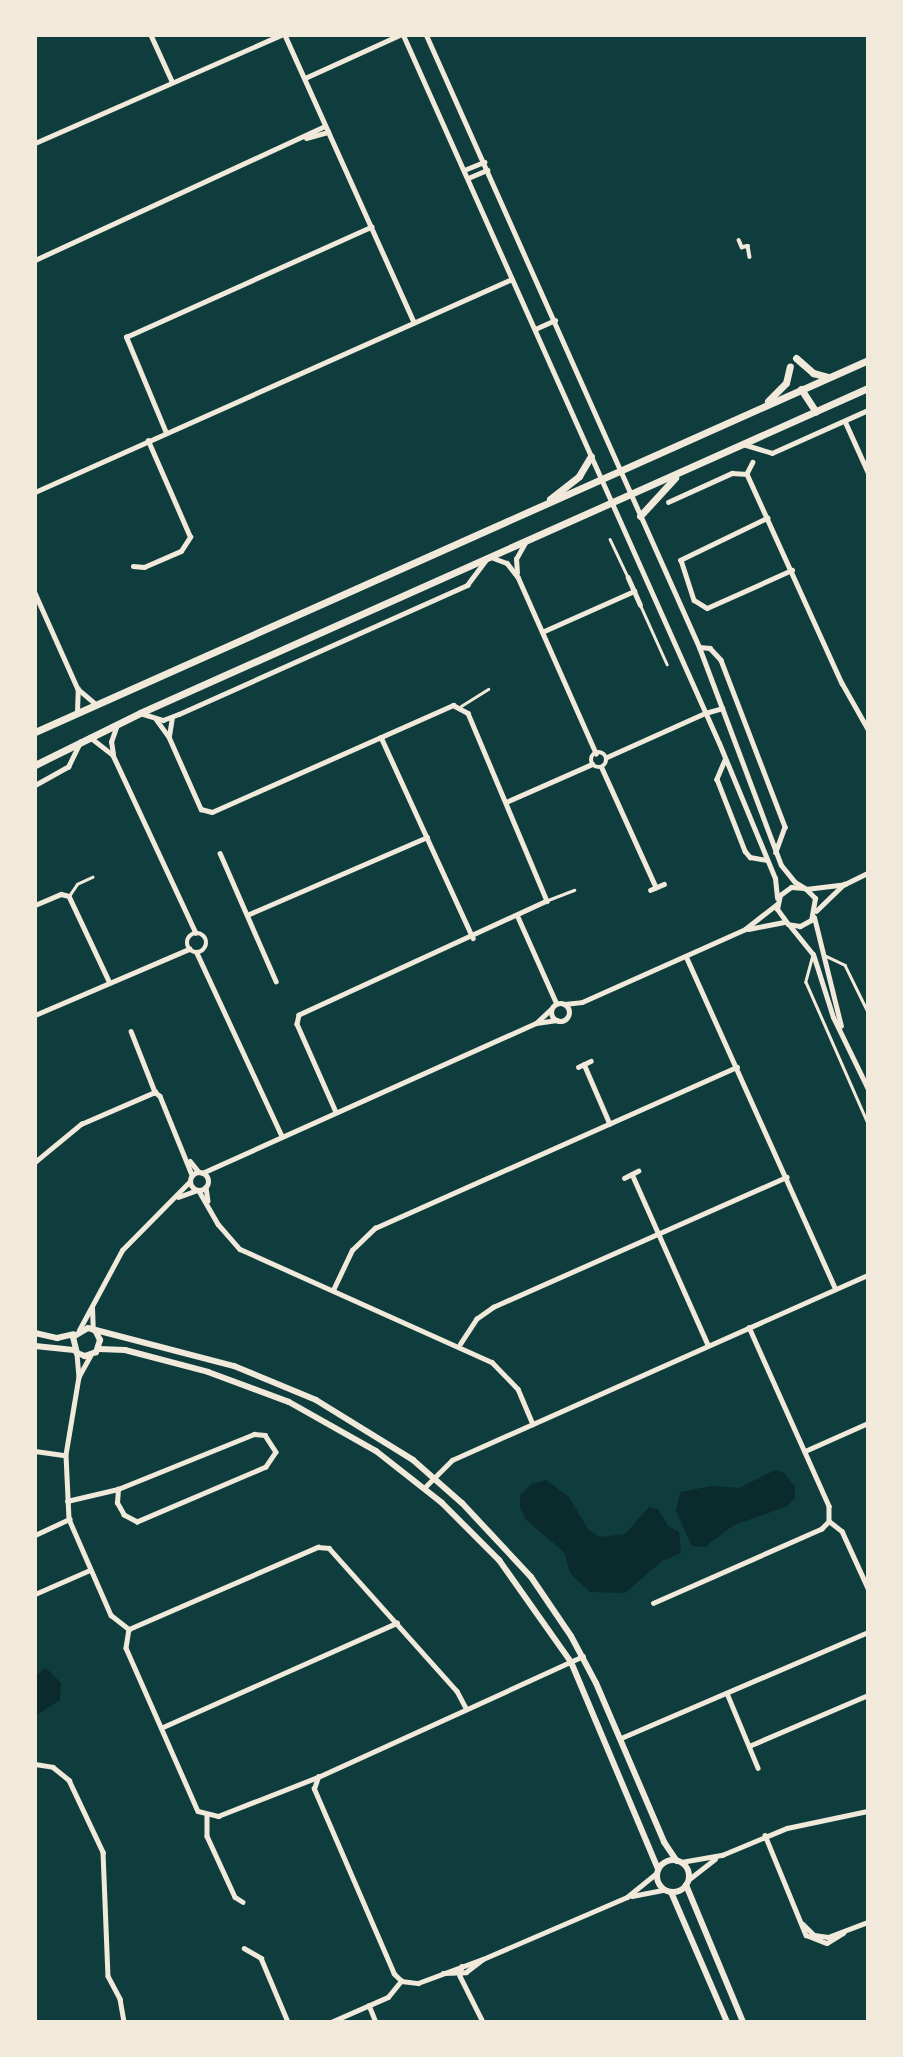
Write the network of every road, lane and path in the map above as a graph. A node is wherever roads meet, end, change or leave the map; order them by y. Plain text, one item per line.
1 (151, 35) edge
2 (271, 35) edge
3 (283, 35) edge
4 (401, 35) edge
5 (426, 35) edge
6 (261, 42) junction
7 (305, 78) junction
8 (173, 82) junction
9 (325, 126) junction
10 (328, 132) junction
11 (306, 139) junction
12 (35, 144) edge
13 (484, 162) junction
14 (464, 170) junction
15 (487, 170) junction
16 (468, 178) junction
17 (371, 227) junction
18 (739, 240) dead end
19 (750, 257) dead end
20 (35, 260) edge
21 (513, 278) junction
22 (555, 320) junction
23 (414, 322) junction
24 (536, 329) junction
25 (796, 358) dead end
26 (868, 360) edge
27 (790, 366) dead end
28 (830, 377) junction
29 (805, 388) junction
30 (868, 388) edge
31 (762, 407) junction
32 (868, 410) edge
33 (816, 412) junction
34 (845, 421) junction
35 (166, 433) junction
36 (148, 441) junction
37 (743, 444) junction
38 (591, 456) junction
39 (753, 462) dead end
40 (687, 469) junction
41 (621, 471) junction
42 (868, 472) edge
43 (747, 474) junction
44 (601, 480) junction
45 (35, 492) edge
46 (630, 493) junction
47 (611, 502) junction
48 (668, 502) dead end
49 (539, 508) junction
50 (640, 516) junction
51 (768, 518) junction
52 (610, 539) dead end
53 (526, 541) junction
54 (488, 558) junction
55 (133, 566) dead end
56 (792, 570) junction
57 (628, 577) joint
58 (518, 578) junction
59 (634, 591) junction
60 (35, 593) edge
61 (640, 604) joint
62 (542, 632) junction
63 (699, 647) junction
64 (667, 664) dead end
65 (78, 688) junction
66 (488, 689) dead end
67 (97, 705) junction
68 (461, 706) junction
69 (722, 708) junction
70 (140, 713) junction
71 (705, 713) junction
72 (76, 714) junction
73 (173, 716) junction
74 (156, 719) junction
75 (118, 724) junction
76 (868, 729) edge
77 (35, 732) edge
78 (90, 737) junction
79 (169, 737) junction
80 (381, 737) junction
81 (80, 741) junction
82 (596, 752) junction
83 (113, 755) junction
84 (607, 757) junction
85 (725, 760) junction
86 (592, 764) junction
87 (35, 765) edge
88 (603, 768) junction
89 (35, 785) edge
90 (506, 802) junction
91 (427, 837) junction
92 (776, 852) junction
93 (220, 853) dead end
94 (767, 860) junction
95 (868, 873) edge
96 (92, 877) dead end
97 (664, 884) dead end
98 (845, 884) junction
99 (656, 887) junction
100 (805, 888) junction
101 (575, 890) dead end
102 (650, 890) dead end
103 (69, 896) junction
104 (547, 901) junction
105 (777, 903) junction
106 (35, 905) edge
107 (815, 913) junction
108 (247, 915) junction
109 (186, 918) junction
110 (518, 918) junction
111 (786, 923) junction
112 (745, 929) junction
113 (196, 933) junction
114 (190, 936) junction
115 (473, 937) junction
116 (188, 946) junction
117 (204, 950) junction
118 (197, 953) junction
119 (813, 954) junction
120 (823, 954) junction
121 (686, 956) junction
122 (207, 967) junction
123 (109, 981) junction
124 (276, 981) dead end
125 (582, 1002) junction
126 (564, 1004) junction
127 (555, 1005) junction
128 (868, 1012) edge
129 (35, 1015) edge
130 (569, 1015) junction
131 (557, 1020) junction
132 (536, 1023) junction
133 (131, 1031) dead end
134 (843, 1032) junction
135 (592, 1061) dead end
136 (737, 1067) junction
137 (868, 1088) edge
138 (155, 1092) junction
139 (336, 1112) junction
140 (868, 1123) edge
141 (610, 1124) junction
142 (282, 1136) junction
143 (35, 1162) edge
144 (219, 1168) junction
145 (638, 1171) dead end
146 (632, 1174) junction
147 (196, 1175) junction
148 (786, 1177) junction
149 (624, 1178) dead end
150 (202, 1187) junction
151 (178, 1197) junction
152 (659, 1235) junction
153 (868, 1275) edge
154 (836, 1289) junction
155 (333, 1290) junction
156 (92, 1304) junction
157 (749, 1327) junction
158 (94, 1331) junction
159 (77, 1332) junction
160 (35, 1333) edge
161 (460, 1344) junction
162 (708, 1345) junction
163 (35, 1346) edge
164 (99, 1349) junction
165 (76, 1352) junction
166 (90, 1356) junction
167 (79, 1377) junction
168 (868, 1423) edge
169 (533, 1424) junction
170 (35, 1451) edge
171 (805, 1451) junction
172 (66, 1455) junction
173 (433, 1476) junction
174 (425, 1487) junction
175 (118, 1489) junction
176 (67, 1501) junction
177 (68, 1519) junction
178 (829, 1521) junction
179 (35, 1535) edge
180 (90, 1570) junction
181 (868, 1588) edge
182 (35, 1594) edge
183 (653, 1603) dead end
184 (397, 1623) junction
185 (129, 1629) junction
186 (868, 1632) edge
187 (583, 1656) junction
188 (570, 1662) junction
189 (727, 1693) junction
190 (868, 1695) edge
191 (466, 1708) junction
192 (163, 1727) junction
193 (621, 1738) junction
194 (749, 1746) junction
195 (35, 1765) edge
196 (758, 1768) dead end
197 (318, 1777) junction
198 (868, 1811) edge
199 (207, 1816) junction
200 (765, 1835) junction
201 (722, 1855) junction
202 (679, 1862) junction
203 (658, 1871) junction
204 (687, 1883) junction
205 (667, 1891) junction
206 (627, 1897) junction
207 (243, 1902) dead end
208 (868, 1922) edge
209 (244, 1948) dead end
210 (483, 1959) junction
211 (717, 1962) junction
212 (461, 1966) junction
213 (463, 1972) junction
214 (440, 1973) junction
215 (709, 1980) junction
216 (401, 1981) junction
217 (369, 2005) junction
218 (124, 2022) edge
219 (288, 2022) edge
220 (331, 2022) edge
221 (376, 2022) edge
222 (483, 2022) edge
223 (727, 2022) edge
224 (743, 2022) edge

1 - 8 street
2 - 6 street
3 - 6 street
3 - 7 street
4 - 7 street
4 - 14 street
5 - 13 street
6 - 8 street
7 - 9 street
8 - 12 street
9 - 10 street
9 - 11 street
10 - 11 street
10 - 17 street
11 - 20 street
13 - 14 street
13 - 15 street
14 - 16 street
15 - 16 street
15 - 22 street
16 - 21 street
17 - 23 street
17 - 35 street
18 - 19 street
21 - 23 street
21 - 24 street
22 - 24 street
22 - 41 street
23 - 35 street
24 - 38 street
25 - 28 main road
26 - 28 main road
27 - 31 main road
28 - 29 main road
29 - 31 main road
29 - 33 main road
30 - 33 main road
31 - 41 main road
32 - 34 street
33 - 37 main road
34 - 37 street
34 - 42 street
35 - 36 street
36 - 45 street
36 - 55 street
37 - 40 main road
38 - 44 street
38 - 49 main road
39 - 43 street
40 - 46 main road
40 - 50 main road
41 - 44 main road
41 - 46 street
43 - 48 street
43 - 51 street
44 - 47 street
44 - 49 main road
46 - 47 main road
46 - 50 street
47 - 53 main road
47 - 71 street
49 - 67 main road
50 - 63 street
51 - 56 street
51 - 56 street
52 - 57 lane
53 - 54 main road
53 - 58 street
54 - 58 street
54 - 70 main road
54 - 73 street
56 - 76 street
57 - 59 street
58 - 62 street
59 - 61 street
59 - 62 street
60 - 65 street
61 - 64 lane
62 - 82 street
63 - 69 street
63 - 92 street
65 - 67 street
65 - 72 street
66 - 68 lane
67 - 72 main road
68 - 80 street
68 - 90 street
69 - 71 street
69 - 92 street
70 - 74 street
70 - 75 main road
71 - 84 street
71 - 85 street
72 - 77 main road
73 - 74 street
73 - 79 street
74 - 79 street
75 - 78 main road
75 - 83 street
78 - 81 main road
78 - 83 street
79 - 80 street
80 - 91 street
81 - 87 main road
81 - 89 street
82 - 84 street
82 - 86 street
83 - 109 street
84 - 88 street
85 - 94 street
85 - 94 street
86 - 88 street
86 - 90 street
88 - 99 street
90 - 104 street
91 - 108 street
91 - 115 street
92 - 100 street
93 - 108 street
94 - 105 street
95 - 98 street
96 - 103 lane
97 - 99 street
98 - 100 street
98 - 107 street
99 - 102 street
100 - 105 street
100 - 107 street
101 - 104 lane
103 - 106 street
103 - 123 street
104 - 110 street
105 - 111 street
105 - 112 street
107 - 111 street
107 - 120 street
108 - 124 street
109 - 113 street
109 - 114 street
110 - 115 street
110 - 127 street
111 - 112 street
111 - 119 street
112 - 121 street
113 - 114 street
113 - 117 street
114 - 116 street
115 - 139 street
116 - 118 street
116 - 123 street
117 - 118 street
117 - 122 street
118 - 122 street
119 - 134 street
119 - 140 lane
120 - 128 lane
120 - 134 street
121 - 125 street
121 - 136 street
122 - 142 street
123 - 129 street
125 - 126 street
125 - 130 street
126 - 127 street
126 - 130 street
127 - 131 street
127 - 132 street
130 - 131 street
131 - 132 street
132 - 139 street
133 - 138 street
134 - 137 street
135 - 141 street
136 - 141 street
136 - 148 street
138 - 143 street
138 - 147 street
139 - 142 street
141 - 155 street
142 - 144 street
144 - 147 street
144 - 150 street
145 - 146 street
146 - 149 street
146 - 152 street
147 - 150 street
147 - 150 street
147 - 151 street
148 - 152 street
148 - 154 street
150 - 151 street
150 - 155 street
151 - 156 street
152 - 161 street
152 - 162 street
153 - 154 street
154 - 157 street
155 - 161 street
156 - 158 street
156 - 159 street
157 - 162 street
157 - 171 street
158 - 159 main road
158 - 164 main road
158 - 173 main road
159 - 160 main road
159 - 165 main road
161 - 169 street
162 - 169 street
163 - 165 main road
164 - 166 main road
164 - 174 main road
165 - 166 main road
165 - 167 street
166 - 167 street
167 - 172 street
168 - 171 street
169 - 173 street
170 - 172 street
171 - 178 street
172 - 176 street
173 - 174 street
173 - 187 main road
174 - 188 main road
175 - 175 street
175 - 176 street
176 - 177 street
177 - 179 street
177 - 180 street
178 - 181 street
178 - 183 street
180 - 182 street
180 - 185 street
184 - 185 street
184 - 191 street
184 - 192 street
185 - 192 street
186 - 189 street
187 - 188 street
187 - 193 main road
188 - 191 street
188 - 203 main road
189 - 193 street
189 - 194 street
190 - 194 street
191 - 197 street
192 - 199 street
193 - 202 main road
194 - 196 street
195 - 218 street
197 - 199 street
197 - 216 street
198 - 200 street
199 - 207 street
200 - 201 street
200 - 208 street
201 - 202 street
201 - 204 street
202 - 203 main road
202 - 204 main road
203 - 205 main road
203 - 206 street
204 - 205 main road
204 - 211 main road
205 - 206 street
205 - 215 main road
206 - 210 street
209 - 219 street
210 - 212 street
210 - 213 street
211 - 215 main road
211 - 224 main road
212 - 213 street
212 - 214 street
213 - 214 street
213 - 222 street
214 - 216 street
215 - 223 main road
216 - 217 street
217 - 220 street
217 - 221 street

